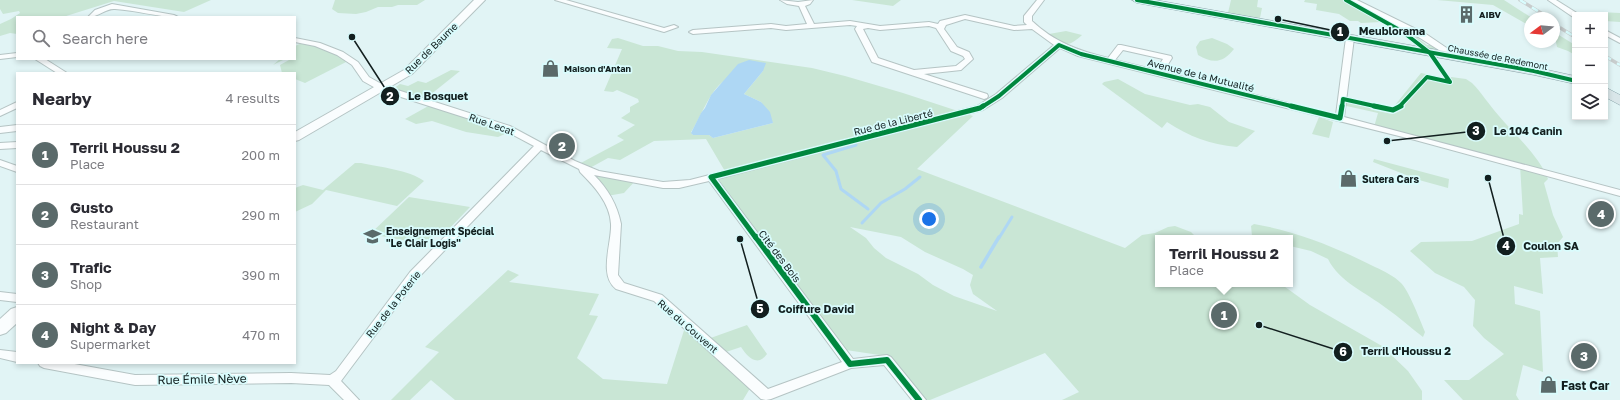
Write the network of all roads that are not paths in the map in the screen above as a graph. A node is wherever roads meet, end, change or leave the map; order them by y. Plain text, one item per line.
1 (475, 0) edge
2 (480, 0) edge
3 (558, 0) edge
4 (783, 0) edge
5 (810, 0) edge
6 (1041, 0) edge
7 (1137, 0) edge
8 (1352, 0) edge
9 (1551, 0) edge
10 (801, 4) junction
11 (1572, 13) edge
12 (93, 16) edge
13 (168, 16) edge
14 (812, 26) junction
15 (868, 26) junction
16 (940, 26) junction
17 (1032, 26) junction
18 (674, 27) dead end
19 (693, 32) dead end
20 (1608, 34) edge
21 (1350, 38) junction
22 (296, 40) edge
23 (1620, 41) edge
24 (1059, 45) junction
25 (16, 55) edge
26 (0, 57) edge
27 (1456, 57) junction
28 (41, 60) edge
29 (1110, 61) junction
30 (61, 72) edge
31 (912, 72) junction
32 (1158, 73) junction
33 (1572, 80) edge
34 (380, 87) junction
35 (1608, 93) edge
36 (984, 96) dead end
37 (1620, 101) edge
38 (16, 105) edge
39 (0, 113) edge
40 (1340, 118) junction
41 (16, 128) edge
42 (0, 130) edge
43 (296, 131) edge
44 (296, 135) edge
45 (536, 143) junction
46 (9, 146) edge
47 (0, 155) edge
48 (0, 163) edge
49 (577, 165) junction
50 (16, 168) edge
51 (711, 177) junction
52 (1620, 193) edge
53 (0, 296) edge
54 (16, 298) edge
55 (16, 303) edge
56 (16, 314) edge
57 (0, 318) edge
58 (0, 329) edge
59 (0, 354) edge
60 (16, 357) edge
61 (49, 364) edge
62 (850, 364) junction
63 (333, 380) junction
64 (352, 400) edge
65 (920, 400) edge

1 - 34 main road, Rue de Baume
2 - 34 main road, Rue de Baume
3 - 18 street
4 - 10 street
5 - 10 street
6 - 17 street
7 - 21 main road, Chaussée de Redemont
8 - 27 street
9 - 11 street
10 - 14 street
12 - 13 street
14 - 15 street
14 - 19 street
15 - 16 street
15 - 31 street
16 - 17 street
16 - 31 street
17 - 24 street, Avenue de la Mutualité
20 - 23 street
21 - 27 main road, Chaussée de Redemont
21 - 40 street
22 - 34 street, Rue Lecat
24 - 29 street, Avenue de la Mutualité
24 - 51 street, Rue de la Liberté
25 - 26 street
27 - 33 main road, Chaussée de Redemont
28 - 30 street
29 - 32 street, Avenue de la Mutualité
29 - 32 street
31 - 36 street
32 - 40 street, Avenue de la Mutualité
34 - 43 main road, Rue de Baume
34 - 44 main road, Rue de Baume
34 - 45 street, Rue Lecat
35 - 37 main road
38 - 39 street
40 - 52 street, Avenue de la Mutualité
41 - 42 street
45 - 49 street, Rue du Couvent
45 - 63 street, Rue de la Poterie
46 - 47 street
48 - 50 street
49 - 51 street, Rue du Couvent
49 - 62 street, Rue du Couvent
51 - 62 street, Cité des Bois
53 - 54 street
55 - 57 main road
56 - 58 main road
59 - 60 street
61 - 63 street, Rue Émile Nève
62 - 65 street
63 - 64 street

